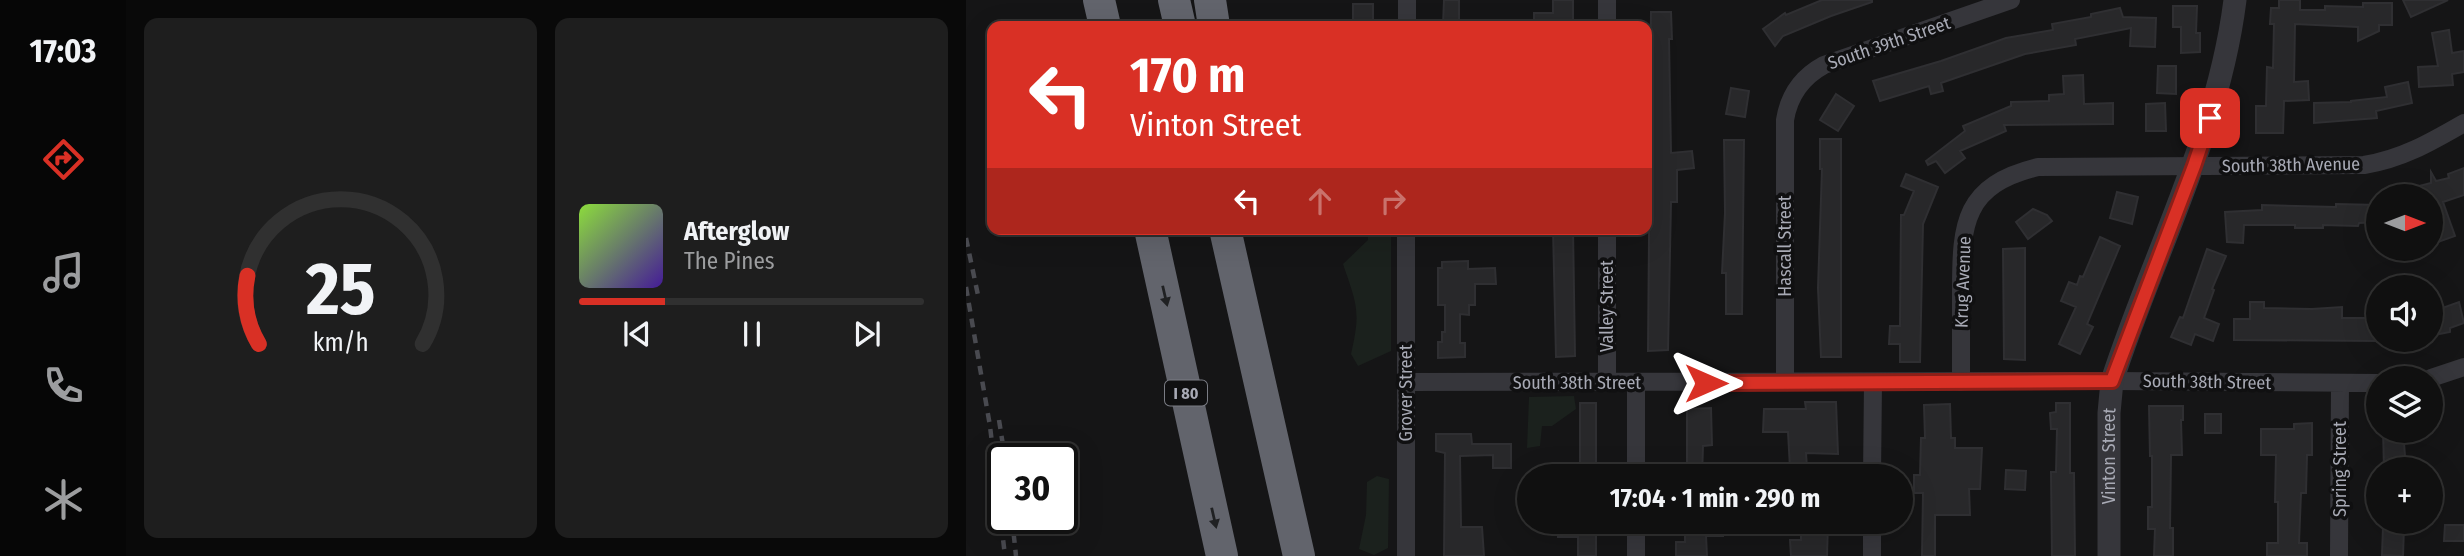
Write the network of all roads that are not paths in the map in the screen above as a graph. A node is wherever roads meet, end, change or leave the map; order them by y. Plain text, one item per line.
1 (1099, 0) edge
2 (1174, 0) edge
3 (1210, 0) edge
4 (1407, 0) edge
5 (1607, 0) edge
6 (2011, 0) edge
7 (2235, 0) edge
8 (1104, 21) edge
9 (1179, 21) edge
10 (1213, 21) edge
11 (1407, 21) edge
12 (1607, 21) edge
13 (1787, 110) joint
14 (2464, 123) edge
15 (2194, 166) junction
16 (1989, 189) joint
17 (1151, 235) edge
18 (1227, 235) edge
19 (1249, 235) edge
20 (1406, 235) edge
21 (1607, 235) edge
22 (2464, 367) edge
23 (2443, 374) edge
24 (2112, 381) junction
25 (1406, 382) junction
26 (1607, 382) junction
27 (1786, 382) junction
28 (1961, 382) junction
29 (1636, 383) junction
30 (1873, 383) junction
31 (2340, 383) junction
32 (2366, 383) edge
33 (1636, 464) edge
34 (1872, 464) edge
35 (1290, 519) junction
36 (1636, 534) edge
37 (1872, 534) edge
38 (1222, 556) edge
39 (1298, 556) edge
40 (1406, 556) edge
41 (1636, 556) edge
42 (1872, 556) edge
43 (2109, 556) edge
44 (2339, 556) edge

1 - 8 highway
2 - 9 highway
3 - 10 highway
4 - 11 street
5 - 12 street
6 - 13 street, South 39th Street
7 - 15 street, Vinton Street
13 - 27 street, Hascall Street
14 - 15 street, South 38th Avenue
15 - 16 street, South 38th Avenue
15 - 24 street, Vinton Street
16 - 28 street, Krug Avenue
17 -> 38 highway, I 80
18 - 35 highway
19 - 35 highway
20 - 25 street, Grover Street
21 - 26 street, Valley Street
22 - 23 street
24 - 28 street, South 38th Street
24 - 31 street, South 38th Street
24 - 43 street, Vinton Street
25 - 26 street, South 38th Street
25 - 40 street, Grover Street
26 - 29 street, South 38th Street
27 - 29 street, South 38th Street
27 - 30 street, South 38th Street
28 - 30 street, South 38th Street
29 - 33 street
30 - 34 street
31 - 32 street, South 38th Street
31 - 44 street, Spring Street
35 - 39 highway
36 - 41 street
37 - 42 street

